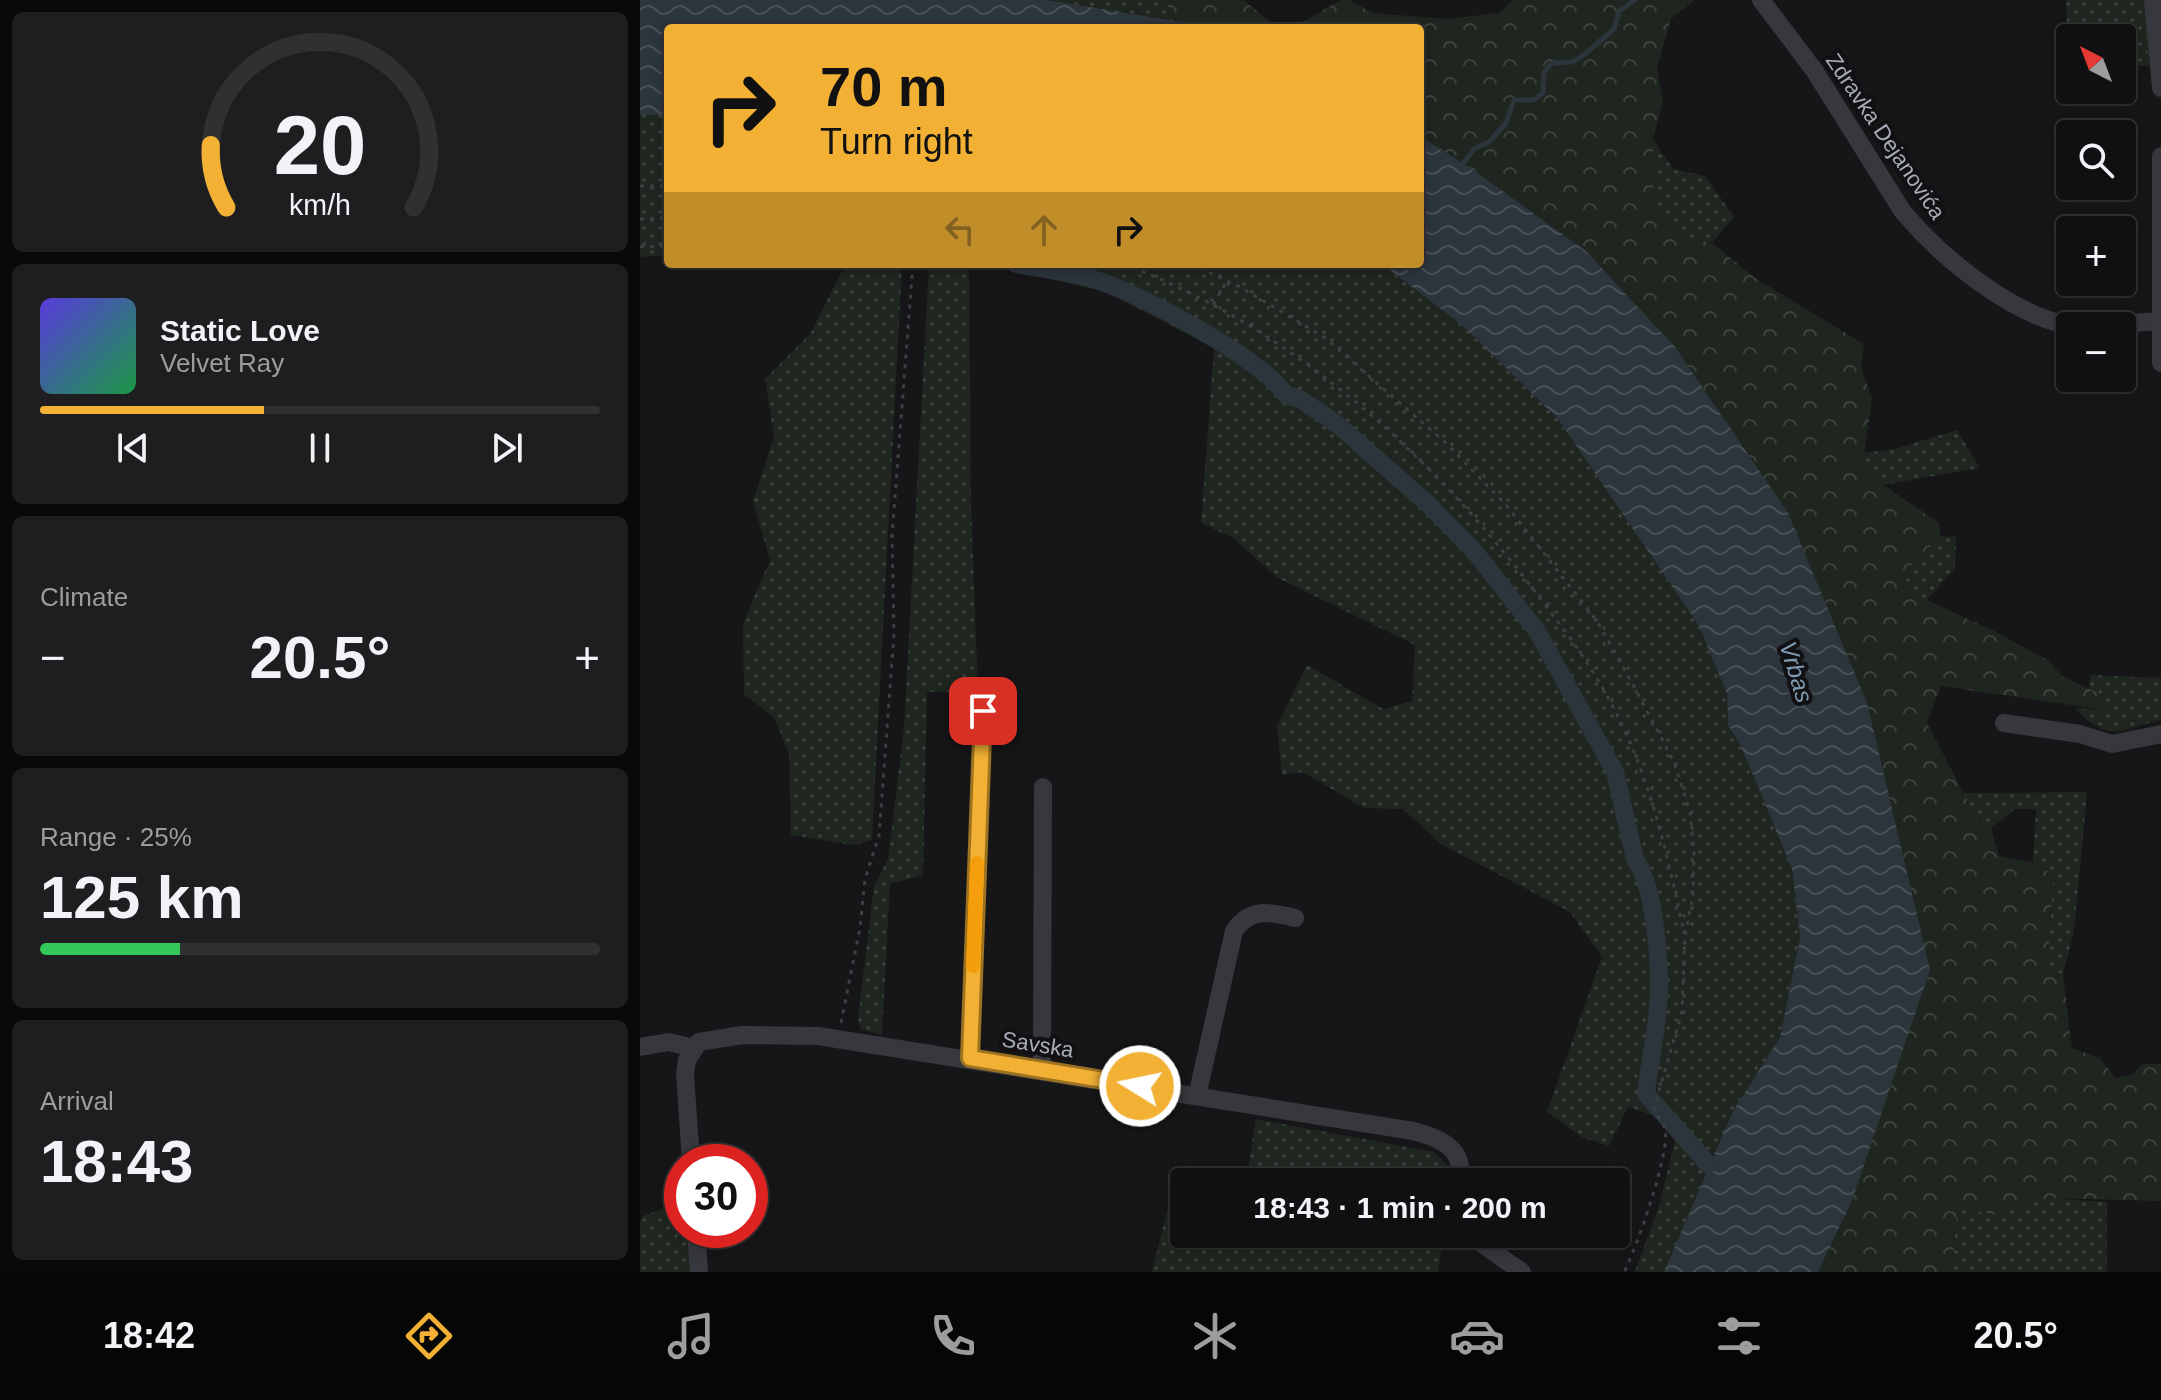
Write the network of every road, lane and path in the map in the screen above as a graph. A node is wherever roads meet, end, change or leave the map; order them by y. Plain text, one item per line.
1 (1761, 0) edge
2 (2153, 0) edge
3 (2161, 82) edge
4 (2161, 88) edge
5 (2161, 156) edge
6 (640, 186) edge
7 (664, 186) edge
8 (664, 218) edge
9 (640, 219) edge
10 (664, 246) edge
11 (640, 247) edge
12 (913, 268) edge
13 (1131, 268) edge
14 (1199, 268) edge
15 (1227, 281) junction
16 (1212, 307) junction
17 (2160, 320) edge
18 (2136, 322) edge
19 (2056, 323) edge
20 (2161, 363) edge
21 (983, 711) dead end
22 (2004, 723) dead end
23 (2161, 734) edge
24 (1043, 787) dead end
25 (1295, 918) dead end
26 (1685, 936) junction
27 (838, 1038) junction
28 (640, 1047) edge
29 (693, 1048) junction
30 (970, 1058) junction
31 (1042, 1069) junction
32 (1197, 1096) junction
33 (690, 1144) edge
34 (1458, 1168) edge
35 (697, 1248) edge
36 (1488, 1248) edge
37 (699, 1272) edge
38 (1522, 1272) edge
39 (1624, 1272) edge

1 - 19 street, Zdravka Dejanovića
2 - 3 street
3 - 4 street
5 - 17 street
6 - 7 path
8 - 9 path
10 - 11 path
12 - 27 path
13 - 16 path
14 - 15 path
15 - 16 path
15 - 26 path
16 - 26 path
17 - 18 street
17 - 20 street
21 - 30 street
22 - 23 street
24 - 31 street
25 - 32 street
26 - 39 path
27 - 29 street, Savska
27 - 30 street, Savska
28 - 29 street
29 - 33 street
30 - 31 street, Savska
31 - 32 street, Savska
32 - 34 street, Savska
35 - 37 street
36 - 38 street

